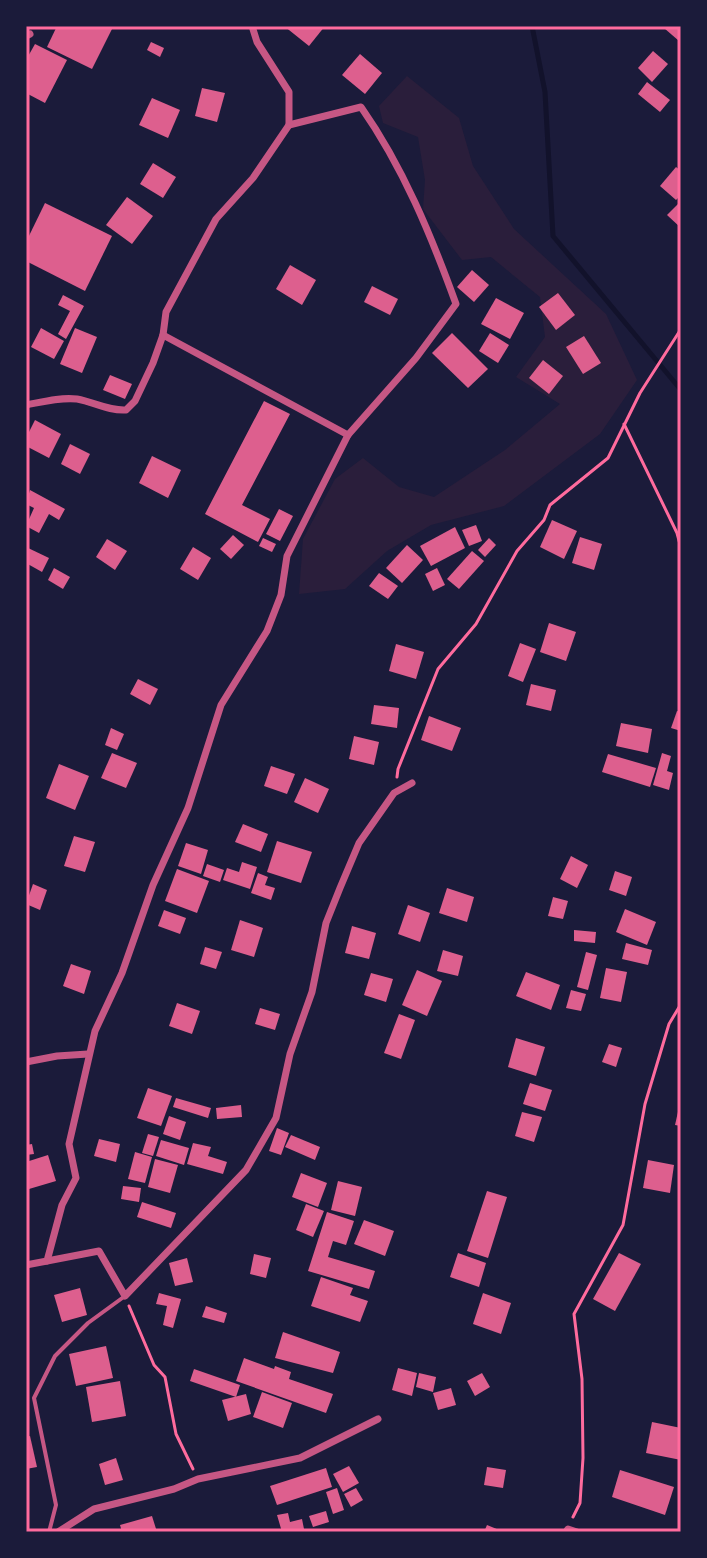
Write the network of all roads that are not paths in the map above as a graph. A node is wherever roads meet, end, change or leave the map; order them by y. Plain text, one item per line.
1 (252, 26) edge
2 (289, 125) junction
3 (163, 335) junction
4 (26, 405) edge
5 (348, 435) junction
6 (412, 783) dead end
7 (88, 1054) junction
8 (26, 1062) edge
9 (47, 1261) junction
10 (26, 1265) edge
11 (125, 1296) junction
12 (378, 1419) dead end
13 (567, 1530) edge
14 (49, 1532) edge
15 (58, 1532) edge
16 (577, 1532) edge

1 - 2 street
2 - 3 street
2 - 5 street
3 - 4 street
3 - 5 street
5 - 7 street
6 - 11 street
7 - 8 street
7 - 9 street
9 - 10 street
9 - 11 street
11 - 14 lane
12 - 15 street
13 - 16 street

